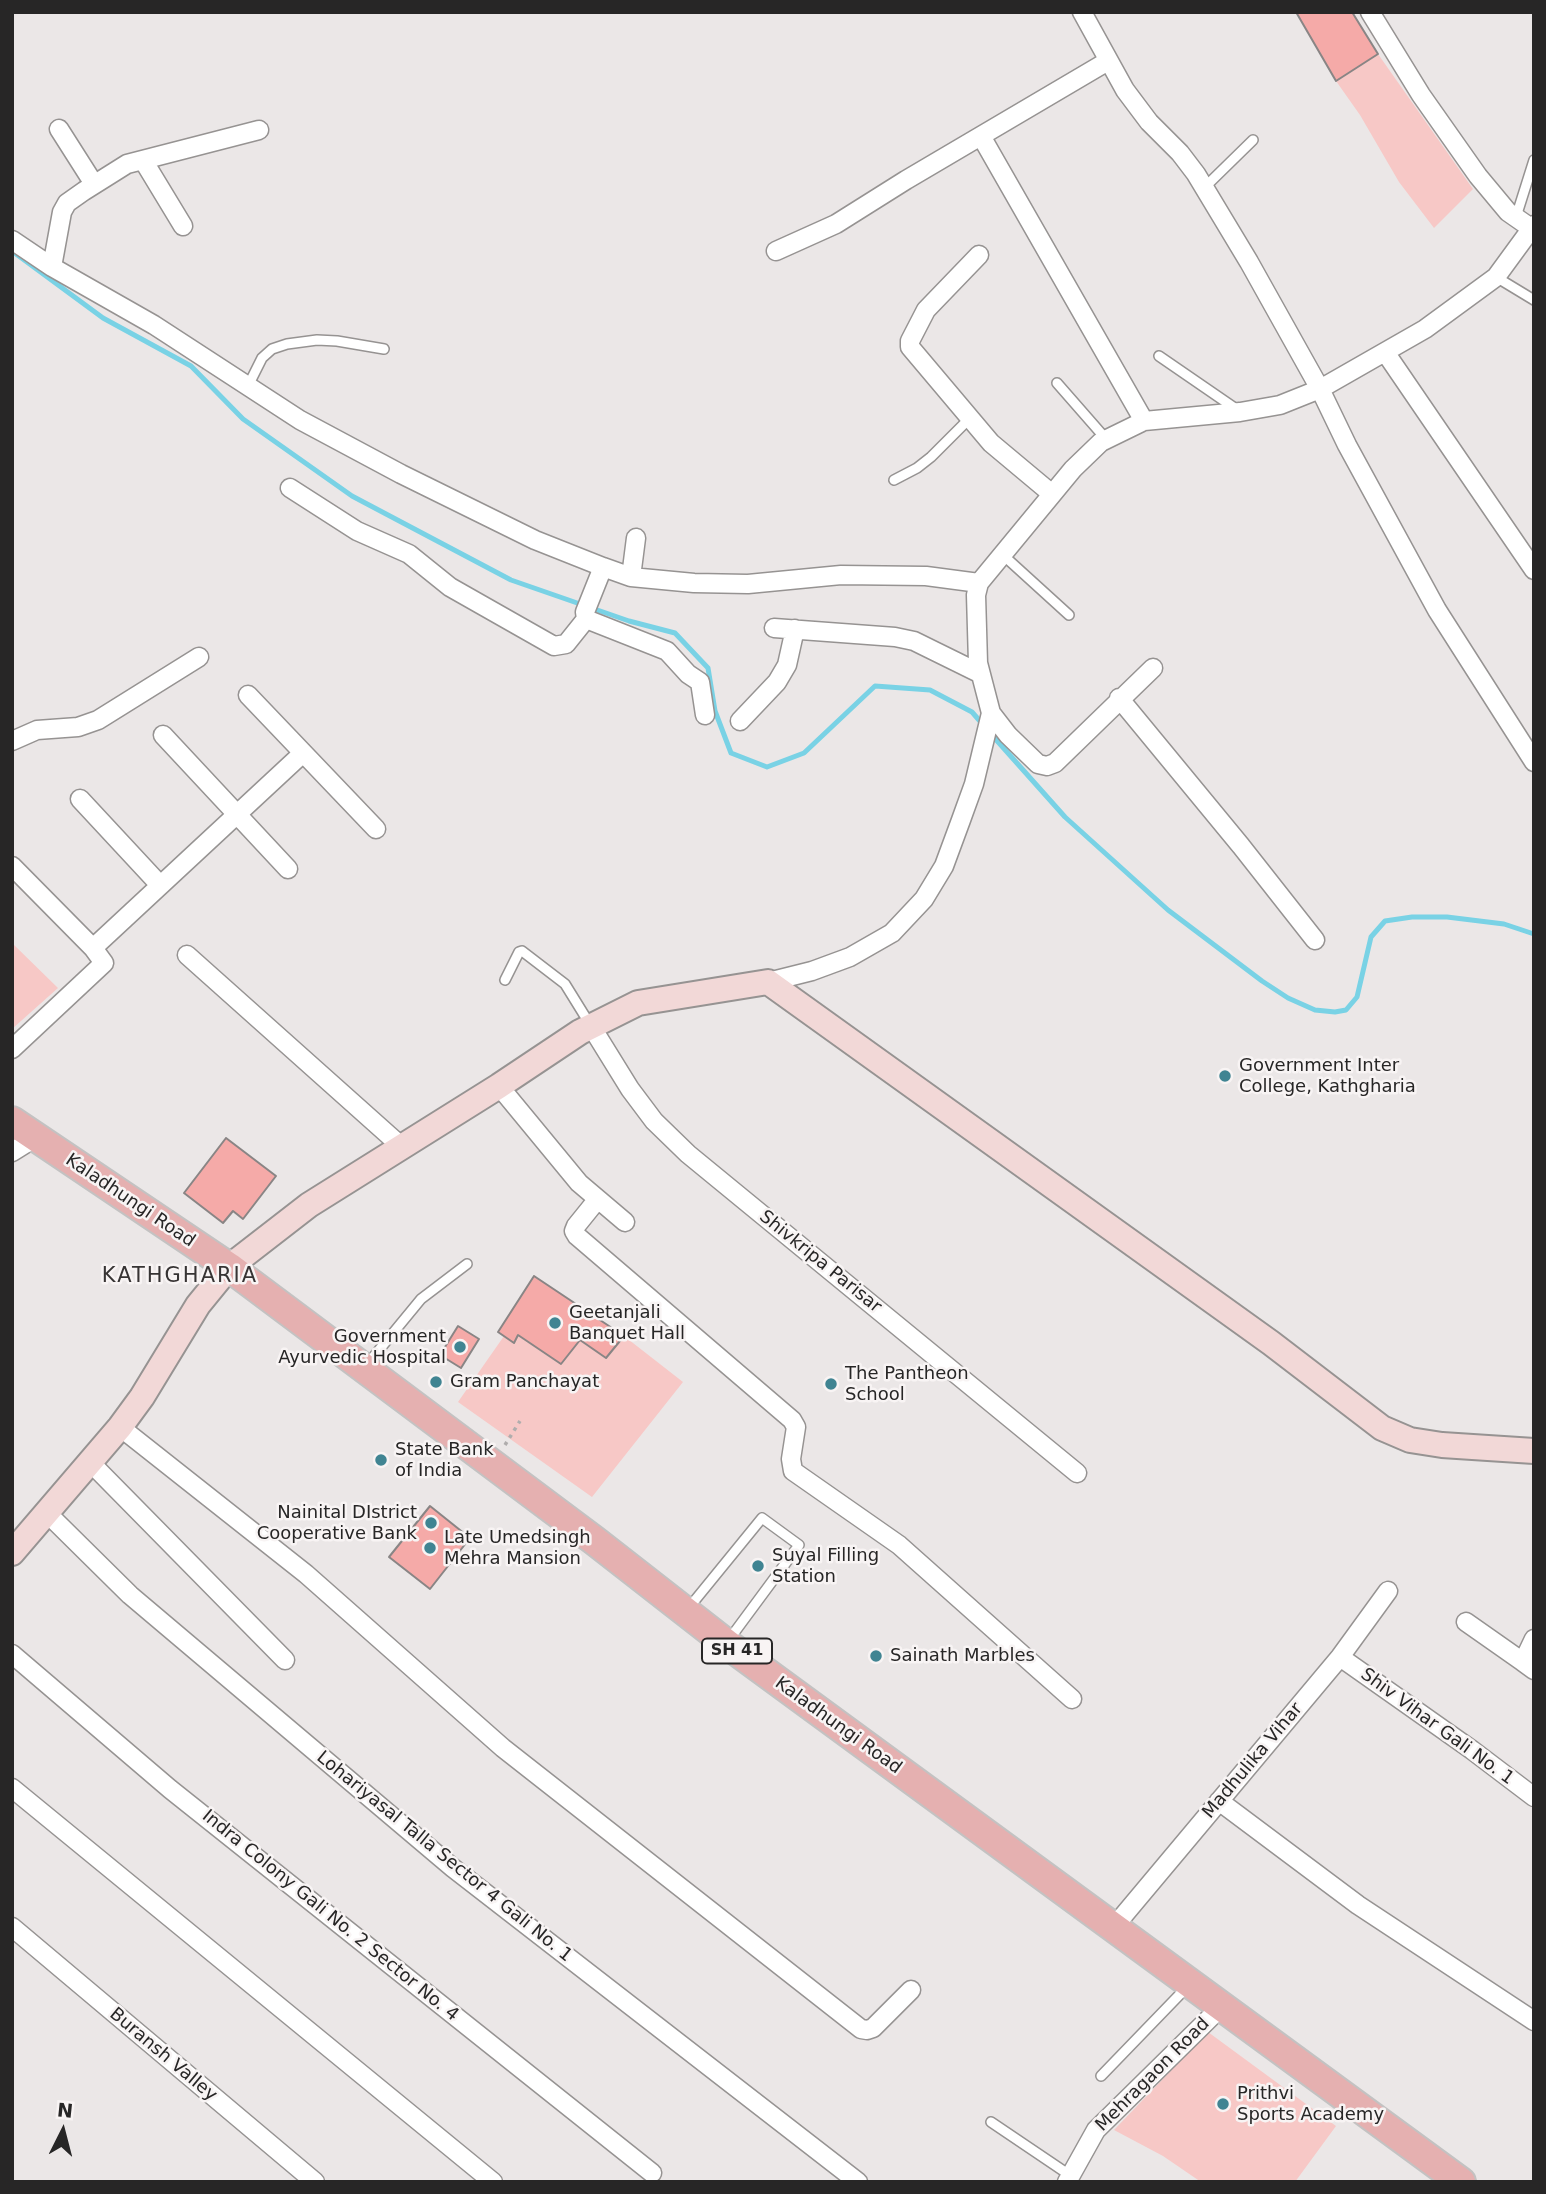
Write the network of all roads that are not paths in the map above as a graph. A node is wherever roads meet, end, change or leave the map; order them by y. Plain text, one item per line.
1 (1082, 12) edge
2 (1370, 12) edge
3 (1108, 61) junction
4 (60, 129) dead end
5 (259, 130) dead end
6 (981, 136) junction
7 (1253, 140) dead end
8 (143, 160) junction
9 (1534, 160) edge
10 (94, 184) junction
11 (1205, 187) junction
12 (1527, 223) edge
13 (183, 226) dead end
14 (12, 240) edge
15 (776, 251) dead end
16 (979, 255) dead end
17 (52, 267) junction
18 (1496, 277) junction
19 (1534, 300) edge
20 (384, 349) dead end
21 (1385, 352) junction
22 (1159, 356) dead end
23 (1057, 383) dead end
24 (248, 386) junction
25 (1320, 389) junction
26 (1240, 412) junction
27 (970, 418) junction
28 (1144, 421) junction
29 (1106, 439) junction
30 (894, 480) dead end
31 (290, 488) dead end
32 (1052, 494) junction
33 (636, 538) dead end
34 (1003, 555) junction
35 (603, 567) junction
36 (1534, 569) edge
37 (631, 577) junction
38 (979, 583) junction
39 (586, 615) junction
40 (1069, 615) dead end
41 (774, 628) dead end
42 (795, 629) junction
43 (199, 657) dead end
44 (1153, 668) dead end
45 (979, 673) junction
46 (248, 695) dead end
47 (1119, 698) junction
48 (991, 713) junction
49 (705, 715) dead end
50 (740, 721) dead end
51 (163, 735) dead end
52 (12, 741) edge
53 (303, 753) junction
54 (1534, 762) edge
55 (80, 799) dead end
56 (236, 816) junction
57 (376, 829) dead end
58 (12, 866) edge
59 (288, 869) dead end
60 (159, 884) junction
61 (1315, 940) dead end
62 (93, 948) junction
63 (187, 955) dead end
64 (505, 979) dead end
65 (768, 982) junction
66 (591, 1026) junction
67 (12, 1049) edge
68 (499, 1086) junction
69 (12, 1121) edge
70 (36, 1137) junction
71 (402, 1147) junction
72 (12, 1153) edge
73 (597, 1200) junction
74 (625, 1223) dead end
75 (467, 1264) dead end
76 (229, 1267) junction
77 (363, 1369) junction
78 (120, 1427) junction
79 (1534, 1451) edge
80 (90, 1462) junction
81 (1077, 1473) dead end
82 (47, 1513) junction
83 (12, 1553) edge
84 (1388, 1591) dead end
85 (686, 1611) junction
86 (1466, 1622) dead end
87 (1534, 1639) edge
88 (727, 1644) junction
89 (12, 1654) edge
90 (1340, 1657) junction
91 (285, 1660) dead end
92 (1528, 1666) edge
93 (1072, 1699) dead end
94 (12, 1788) edge
95 (1534, 1797) edge
96 (1219, 1801) junction
97 (12, 1927) edge
98 (1113, 1928) junction
99 (1190, 1985) junction
100 (911, 1990) dead end
101 (1221, 2007) junction
102 (1534, 2021) edge
103 (1101, 2076) dead end
104 (991, 2122) dead end
105 (652, 2173) dead end
106 (1069, 2179) edge
107 (315, 2182) edge
108 (493, 2182) edge
109 (858, 2182) edge
110 (1461, 2182) edge

1 - 3 street
2 - 12 street
3 - 6 street
3 - 11 street
4 - 10 street
5 - 8 street
6 - 15 street
6 - 28 street
7 - 11 lane
8 - 10 street
8 - 13 street
9 - 12 lane
10 - 17 street
11 - 25 street
12 - 18 street
14 - 17 street
16 - 27 street
17 - 24 street
18 - 19 lane
18 - 21 street
20 - 24 lane
21 - 25 street
21 - 36 street
22 - 26 lane
23 - 29 lane
24 - 35 street
25 - 26 street
25 - 54 street
26 - 28 street
27 - 30 lane
27 - 32 street
28 - 29 street
29 - 32 street
31 - 39 street
32 - 34 street
33 - 37 street
34 - 38 street
34 - 40 lane
35 - 37 street
35 - 39 street
37 - 38 street
38 - 45 street
39 - 49 street
41 - 42 street
42 - 45 street
42 - 50 street
43 - 52 street
44 - 47 street
45 - 48 street
46 - 53 street
47 - 48 street
47 - 61 street
48 - 65 street
51 - 56 street
53 - 56 street
53 - 57 street
55 - 60 street
56 - 59 street
56 - 60 street
58 - 62 street
60 - 62 street
62 - 67 street
63 - 71 street
64 - 66 lane
65 - 66 street
65 - 79 street
66 - 68 street
66 - 81 street, Shivkripa Parisar
68 - 71 street
68 - 73 street
69 - 70 main road, Kaladhungi Road / SH 41
70 - 72 street
70 - 76 main road, Kaladhungi Road / SH 41
71 - 76 street
73 - 74 street
73 - 93 street
75 - 77 lane
76 - 77 main road, Kaladhungi Road / SH 41
76 - 78 street
77 - 85 main road, Kaladhungi Road / SH 41
78 - 80 street
78 - 100 street
80 - 82 street
80 - 91 street
82 - 83 street
82 - 109 street, Lohariyasal Talla Sector 4 Gali No. 1
84 - 90 street, Madhulika Vihar
85 - 88 main road, Kaladhungi Road / SH 41
85 - 88 lane
86 - 92 street
87 - 92 street
88 - 98 main road, Kaladhungi Road / SH 41
89 - 105 street, Indra Colony Gali No. 2 Sector No. 4
90 - 95 street, Shiv Vihar Gali No. 1
90 - 96 street, Madhulika Vihar
94 - 108 street
96 - 98 street, Madhulika Vihar
96 - 102 street
97 - 107 street, Buransh Valley
98 - 99 main road, Kaladhungi Road / SH 41
99 - 101 main road, Kaladhungi Road / SH 41
99 - 103 lane
101 - 106 street, Mehragaon Road
101 - 110 main road, Kaladhungi Road / SH 41
104 - 106 lane

